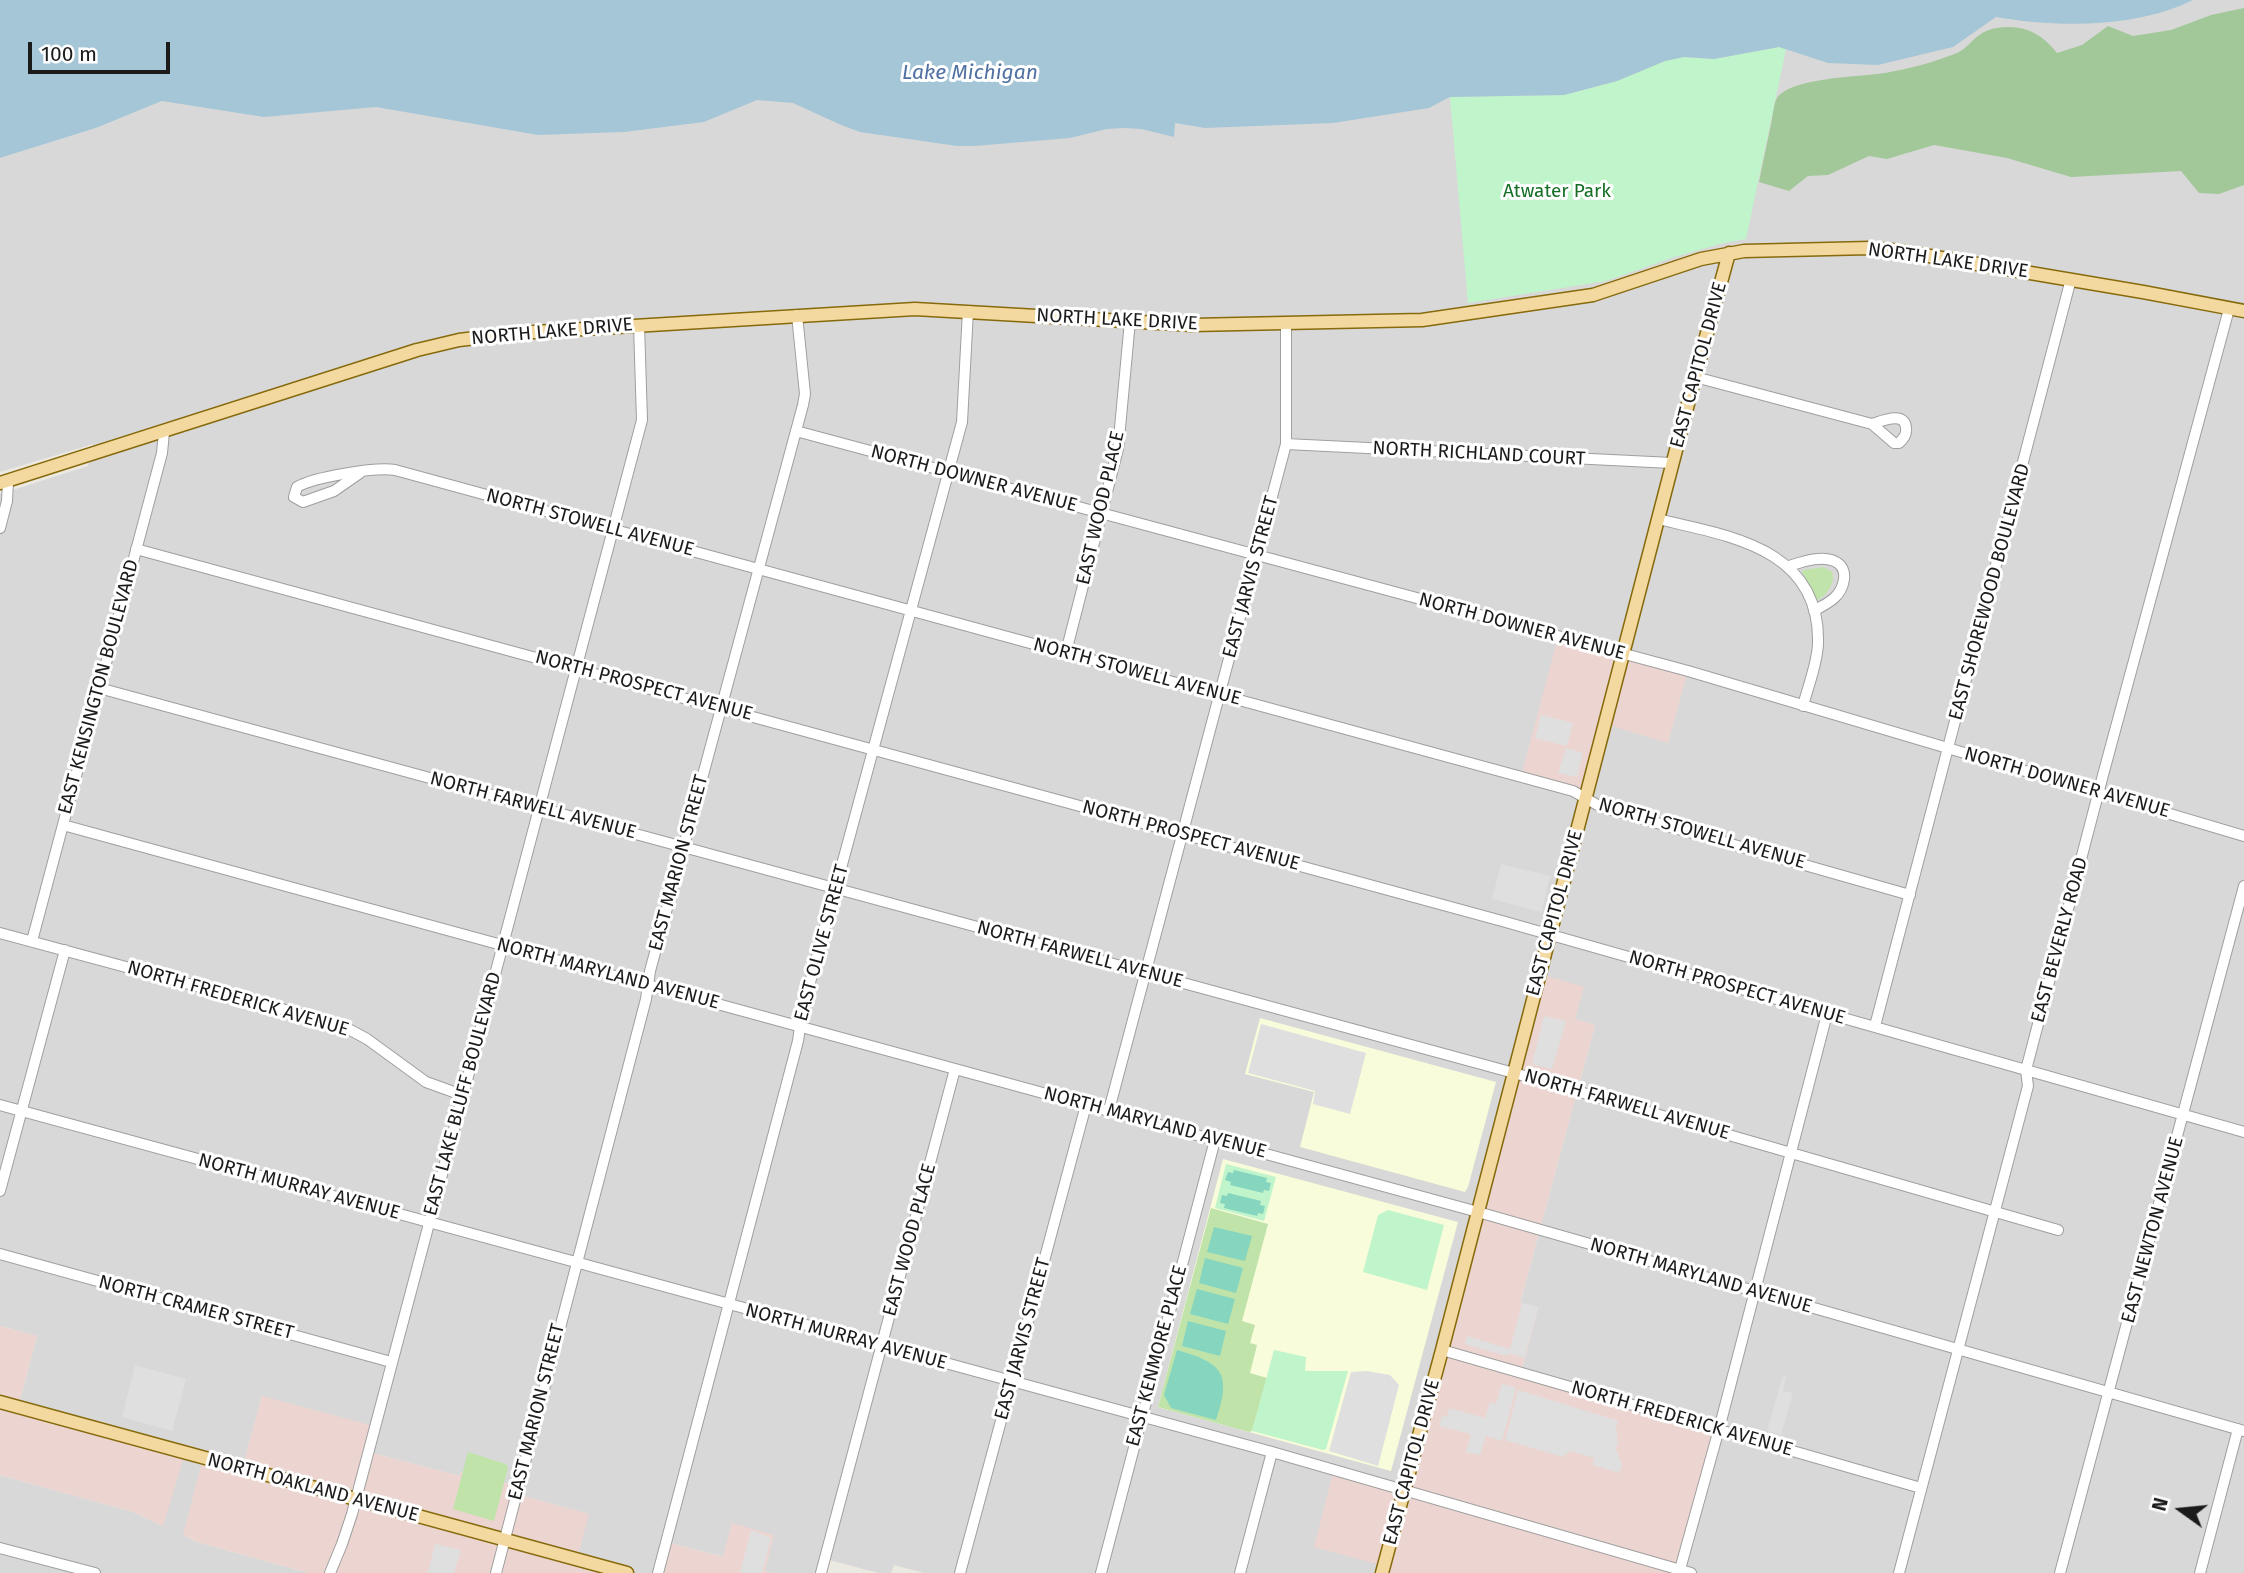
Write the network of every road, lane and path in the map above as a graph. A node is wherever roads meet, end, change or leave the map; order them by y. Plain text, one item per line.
1 (1729, 253) junction
2 (2071, 279) junction
3 (2229, 309) junction
4 (968, 311) junction
5 (2244, 311) edge
6 (797, 316) junction
7 (1130, 321) junction
8 (1286, 323) junction
9 (639, 325) junction
10 (1695, 377) junction
11 (1872, 425) dead end
12 (796, 431) junction
13 (164, 432) junction
14 (1286, 444) junction
15 (1672, 463) junction
16 (360, 473) junction
17 (947, 473) junction
18 (4, 482) edge
19 (1102, 513) junction
20 (1658, 519) junction
21 (0, 528) edge
22 (613, 529) junction
23 (136, 549) junction
24 (1257, 556) junction
25 (1789, 566) junction
26 (758, 568) junction
27 (911, 610) junction
28 (1814, 611) junction
29 (1066, 652) junction
30 (1623, 654) junction
31 (576, 667) junction
32 (99, 688) junction
33 (1220, 694) junction
34 (1803, 706) junction
35 (721, 708) junction
36 (1949, 748) junction
37 (874, 749) junction
38 (2100, 792) junction
39 (1585, 799) junction
40 (540, 807) junction
41 (63, 825) junction
42 (1183, 834) junction
43 (2244, 836) edge
44 (683, 847) junction
45 (2244, 886) edge
46 (836, 889) junction
47 (1910, 895) junction
48 (0, 933) edge
49 (1550, 934) junction
50 (32, 942) junction
51 (503, 945) junction
52 (65, 950) junction
53 (1146, 973) junction
54 (648, 985) junction
55 (1827, 1014) junction
56 (800, 1026) junction
57 (1875, 1026) junction
58 (955, 1069) junction
59 (2026, 1070) junction
60 (1514, 1073) junction
61 (462, 1095) junction
62 (0, 1105) edge
63 (1086, 1105) junction
64 (1109, 1110) junction
65 (21, 1111) junction
66 (2183, 1115) junction
67 (2244, 1132) edge
68 (1215, 1140) junction
69 (1792, 1153) junction
70 (0, 1191) edge
71 (1478, 1212) junction
72 (1994, 1212) junction
73 (429, 1222) junction
74 (2058, 1230) dead end
75 (0, 1254) edge
76 (575, 1263) junction
77 (1754, 1291) junction
78 (729, 1305) junction
79 (883, 1347) junction
80 (1442, 1350) junction
81 (1959, 1350) junction
82 (391, 1362) junction
83 (1012, 1381) junction
84 (2110, 1392) junction
85 (0, 1402) edge
86 (1141, 1416) junction
87 (1719, 1429) junction
88 (2241, 1430) edge
89 (1272, 1452) junction
90 (1921, 1488) junction
91 (1405, 1490) junction
92 (355, 1500) junction
93 (505, 1540) junction
94 (0, 1548) edge
95 (1680, 1571) edge
96 (2202, 1572) edge
97 (95, 1573) edge
98 (330, 1573) edge
99 (496, 1573) edge
100 (627, 1573) edge
101 (658, 1573) edge
102 (821, 1573) edge
103 (960, 1573) edge
104 (1101, 1573) edge
105 (1240, 1573) edge
106 (1382, 1573) edge
107 (1691, 1573) edge
108 (1899, 1573) edge
109 (2060, 1573) edge

1 - 2 main road, NORTH LAKE DRIVE
1 - 8 main road, NORTH LAKE DRIVE
1 - 10 main road, EAST CAPITOL DRIVE
2 - 3 main road, NORTH LAKE DRIVE
2 - 36 street, EAST SHOREWOOD BOULEVARD
3 - 5 main road, NORTH LAKE DRIVE
3 - 38 street, EAST BEVERLY ROAD
4 - 6 main road, NORTH LAKE DRIVE
4 - 7 main road, NORTH LAKE DRIVE
4 - 17 street, EAST OLIVE STREET
6 - 9 main road, NORTH LAKE DRIVE
6 - 12 street, EAST MARION STREET
7 - 8 main road, NORTH LAKE DRIVE
7 - 19 street, EAST WOOD PLACE
8 - 14 street, EAST JARVIS STREET
9 - 13 main road, NORTH LAKE DRIVE
9 - 22 street, EAST LAKE BLUFF BOULEVARD
10 - 11 street
10 - 15 main road, EAST CAPITOL DRIVE
12 - 17 street, NORTH DOWNER AVENUE
12 - 26 street, EAST MARION STREET
13 - 18 main road, NORTH LAKE DRIVE
13 - 23 street, EAST KENSINGTON BOULEVARD
14 - 15 street, NORTH RICHLAND COURT
14 - 24 street, EAST JARVIS STREET
15 - 20 main road, EAST CAPITOL DRIVE
16 - 16 street, NORTH STOWELL AVENUE
16 - 22 street, NORTH STOWELL AVENUE
17 - 19 street, NORTH DOWNER AVENUE
17 - 27 street, EAST OLIVE STREET
18 - 21 street
19 - 24 street, NORTH DOWNER AVENUE
19 - 29 street, EAST WOOD PLACE
20 - 25 street
20 - 30 main road, EAST CAPITOL DRIVE
22 - 26 street, NORTH STOWELL AVENUE
22 - 31 street, EAST LAKE BLUFF BOULEVARD
23 - 31 street, NORTH PROSPECT AVENUE
23 - 32 street, EAST KENSINGTON BOULEVARD
24 - 30 street, NORTH DOWNER AVENUE
24 - 33 street, EAST JARVIS STREET
25 - 28 street
25 - 28 street
26 - 27 street, NORTH STOWELL AVENUE
26 - 35 street, EAST MARION STREET
27 - 29 street, NORTH STOWELL AVENUE
27 - 37 street, EAST OLIVE STREET
28 - 34 street
29 - 33 street, NORTH STOWELL AVENUE
30 - 34 street, NORTH DOWNER AVENUE
30 - 39 main road, EAST CAPITOL DRIVE
31 - 35 street, NORTH PROSPECT AVENUE
31 - 40 street, EAST LAKE BLUFF BOULEVARD
32 - 40 street, NORTH FARWELL AVENUE
32 - 41 street, EAST KENSINGTON BOULEVARD
33 - 39 street, NORTH STOWELL AVENUE
33 - 42 street, EAST JARVIS STREET
34 - 36 street, NORTH DOWNER AVENUE
35 - 37 street, NORTH PROSPECT AVENUE
35 - 44 street, EAST MARION STREET
36 - 38 street, NORTH DOWNER AVENUE
36 - 47 street, EAST SHOREWOOD BOULEVARD
37 - 42 street, NORTH PROSPECT AVENUE
37 - 46 street, EAST OLIVE STREET
38 - 43 street, NORTH DOWNER AVENUE
38 - 59 street, EAST BEVERLY ROAD
39 - 47 street, NORTH STOWELL AVENUE
39 - 49 main road, EAST CAPITOL DRIVE
40 - 44 street, NORTH FARWELL AVENUE
40 - 51 street, EAST LAKE BLUFF BOULEVARD
41 - 50 street, EAST KENSINGTON BOULEVARD
41 - 51 street, NORTH MARYLAND AVENUE
42 - 49 street, NORTH PROSPECT AVENUE
42 - 53 street, EAST JARVIS STREET
44 - 46 street, NORTH FARWELL AVENUE
44 - 54 street, EAST MARION STREET
45 - 66 street, EAST NEWTON AVENUE
46 - 53 street, NORTH FARWELL AVENUE
46 - 56 street, EAST OLIVE STREET
47 - 57 street, EAST SHOREWOOD BOULEVARD
48 - 50 street, NORTH FREDERICK AVENUE
49 - 55 street, NORTH PROSPECT AVENUE
49 - 60 main road, EAST CAPITOL DRIVE
50 - 52 street, NORTH FREDERICK AVENUE
51 - 54 street, NORTH MARYLAND AVENUE
51 - 61 street, EAST LAKE BLUFF BOULEVARD
52 - 61 street, NORTH FREDERICK AVENUE
52 - 65 street
53 - 60 street, NORTH FARWELL AVENUE
53 - 64 street, EAST JARVIS STREET
54 - 56 street, NORTH MARYLAND AVENUE
54 - 76 street, EAST MARION STREET
55 - 57 street, NORTH PROSPECT AVENUE
55 - 69 street
56 - 58 street, NORTH MARYLAND AVENUE
56 - 78 street, EAST OLIVE STREET
57 - 59 street, NORTH PROSPECT AVENUE
58 - 63 street, NORTH MARYLAND AVENUE
58 - 79 street, EAST WOOD PLACE
59 - 66 street, NORTH PROSPECT AVENUE
59 - 72 street, EAST BEVERLY ROAD
60 - 69 street, NORTH FARWELL AVENUE
60 - 71 main road, EAST CAPITOL DRIVE
61 - 73 street, EAST LAKE BLUFF BOULEVARD
62 - 65 street, NORTH MURRAY AVENUE
63 - 64 street, NORTH MARYLAND AVENUE
63 - 83 street, EAST JARVIS STREET
64 - 68 street, NORTH MARYLAND AVENUE
65 - 70 street
65 - 73 street, NORTH MURRAY AVENUE
66 - 67 street, NORTH PROSPECT AVENUE
66 - 84 street, EAST NEWTON AVENUE
68 - 71 street, NORTH MARYLAND AVENUE
68 - 86 street, EAST KENMORE PLACE
69 - 72 street, NORTH FARWELL AVENUE
69 - 77 street
71 - 77 street, NORTH MARYLAND AVENUE
71 - 80 main road, EAST CAPITOL DRIVE
72 - 74 street, NORTH FARWELL AVENUE
72 - 81 street, EAST BEVERLY ROAD
73 - 76 street, NORTH MURRAY AVENUE
73 - 82 street, EAST LAKE BLUFF BOULEVARD
75 - 82 street, NORTH CRAMER STREET
76 - 78 street, NORTH MURRAY AVENUE
76 - 93 street, EAST MARION STREET
77 - 81 street, NORTH MARYLAND AVENUE
77 - 87 street
78 - 79 street, NORTH MURRAY AVENUE
78 - 101 street, EAST OLIVE STREET
79 - 83 street, NORTH MURRAY AVENUE
79 - 102 street, EAST WOOD PLACE
80 - 87 street, NORTH FREDERICK AVENUE
80 - 91 main road, EAST CAPITOL DRIVE
81 - 84 street, NORTH MARYLAND AVENUE
81 - 90 street, EAST BEVERLY ROAD
82 - 92 street, EAST LAKE BLUFF BOULEVARD
83 - 86 street, NORTH MURRAY AVENUE
83 - 103 street, EAST JARVIS STREET
84 - 88 street, NORTH MARYLAND AVENUE
84 - 109 street, EAST NEWTON AVENUE
85 - 92 main road, NORTH OAKLAND AVENUE
86 - 89 street, NORTH MURRAY AVENUE
86 - 104 street, EAST KENMORE PLACE
87 - 90 street, NORTH FREDERICK AVENUE
87 - 95 street
88 - 96 street
89 - 91 street, NORTH MURRAY AVENUE
89 - 105 street
90 - 108 street, EAST BEVERLY ROAD
91 - 95 street, NORTH MURRAY AVENUE
91 - 106 main road, EAST CAPITOL DRIVE
92 - 93 main road, NORTH OAKLAND AVENUE
92 - 98 street, EAST LAKE BLUFF BOULEVARD
93 - 99 street, EAST MARION STREET
93 - 100 main road, NORTH OAKLAND AVENUE
94 - 97 street
95 - 107 street, NORTH MURRAY AVENUE

